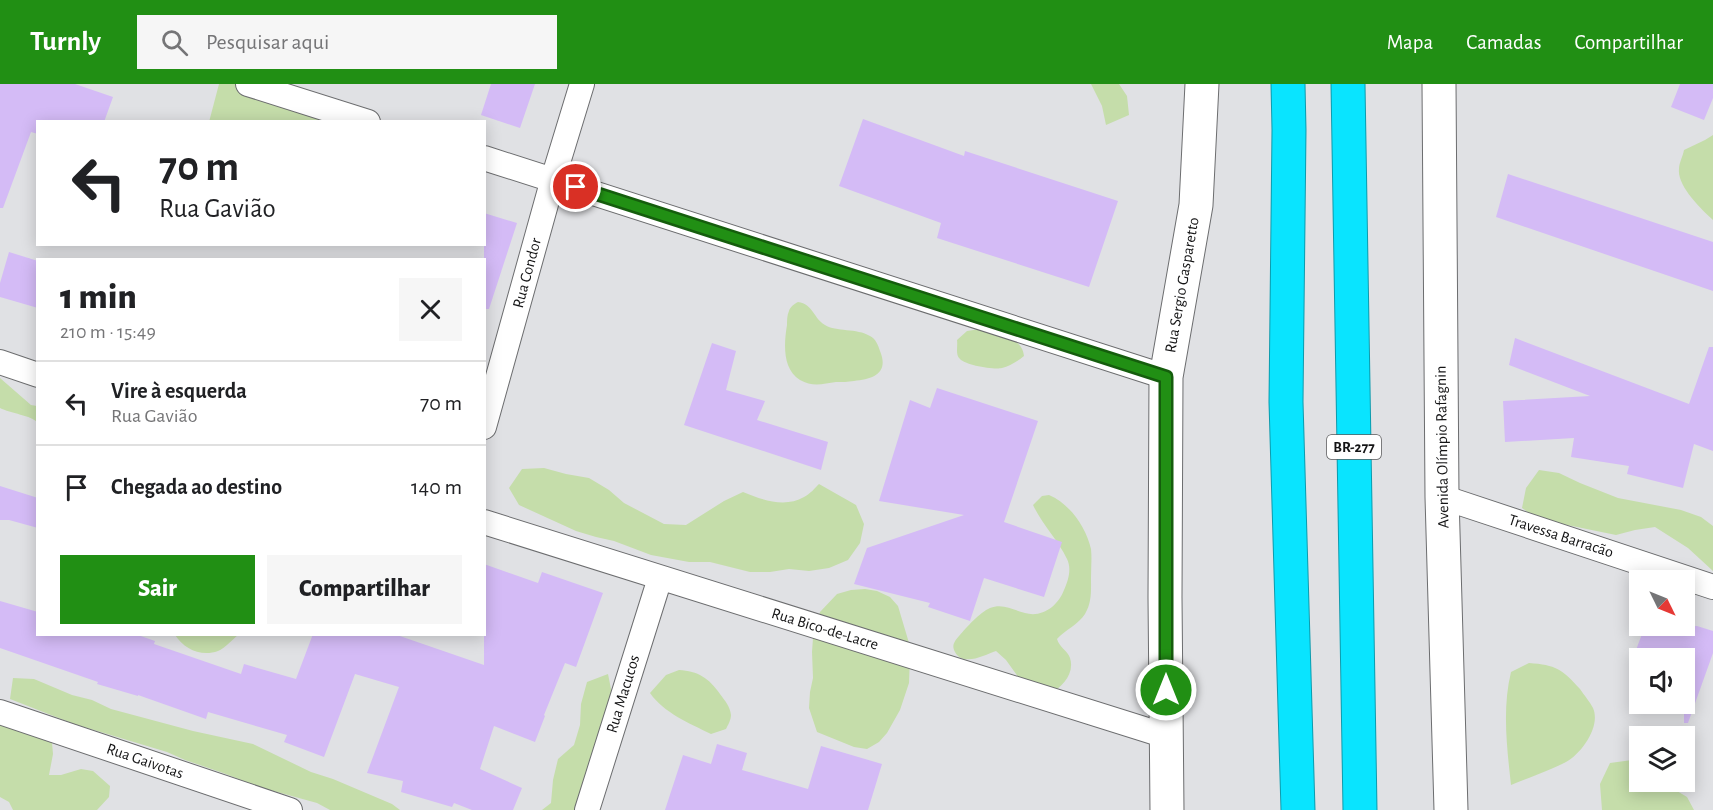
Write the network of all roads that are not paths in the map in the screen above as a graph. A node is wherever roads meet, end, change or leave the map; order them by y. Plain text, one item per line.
1 (248, 84) edge
2 (582, 84) edge
3 (1202, 84) edge
4 (1288, 84) edge
5 (1348, 84) edge
6 (1439, 84) edge
7 (362, 120) edge
8 (486, 159) edge
9 (553, 179) junction
10 (0, 362) edge
11 (36, 374) edge
12 (1166, 377) junction
13 (486, 420) edge
14 (1442, 497) junction
15 (486, 523) edge
16 (660, 578) junction
17 (1713, 587) edge
18 (0, 712) edge
19 (1166, 736) junction
20 (1298, 774) junction
21 (290, 810) edge
22 (587, 810) edge
23 (1167, 810) edge
24 (1291, 810) edge
25 (1298, 810) edge
26 (1360, 810) edge
27 (1451, 810) edge

1 - 7 street
2 - 9 street, Rua Condor
3 - 12 street, Rua Sergio Gasparetto
4 - 20 highway
5 - 26 highway, BR-277
6 - 14 street, Avenida Olímpio Rafagnin
8 - 9 street
9 - 12 street
9 - 13 street, Rua Condor
10 - 11 street
12 - 19 street, Rua Sergio Gasparetto
14 - 17 street, Travessa Barracão
14 - 27 street, Avenida Olímpio Rafagnin
15 - 16 street, Rua Bico-de-Lacre
16 - 19 street, Rua Bico-de-Lacre
16 - 22 street, Rua Macucos
18 - 21 street, Rua Gaivotas
19 - 23 street, Rua Sergio Gasparetto
20 - 24 highway
20 - 25 highway

